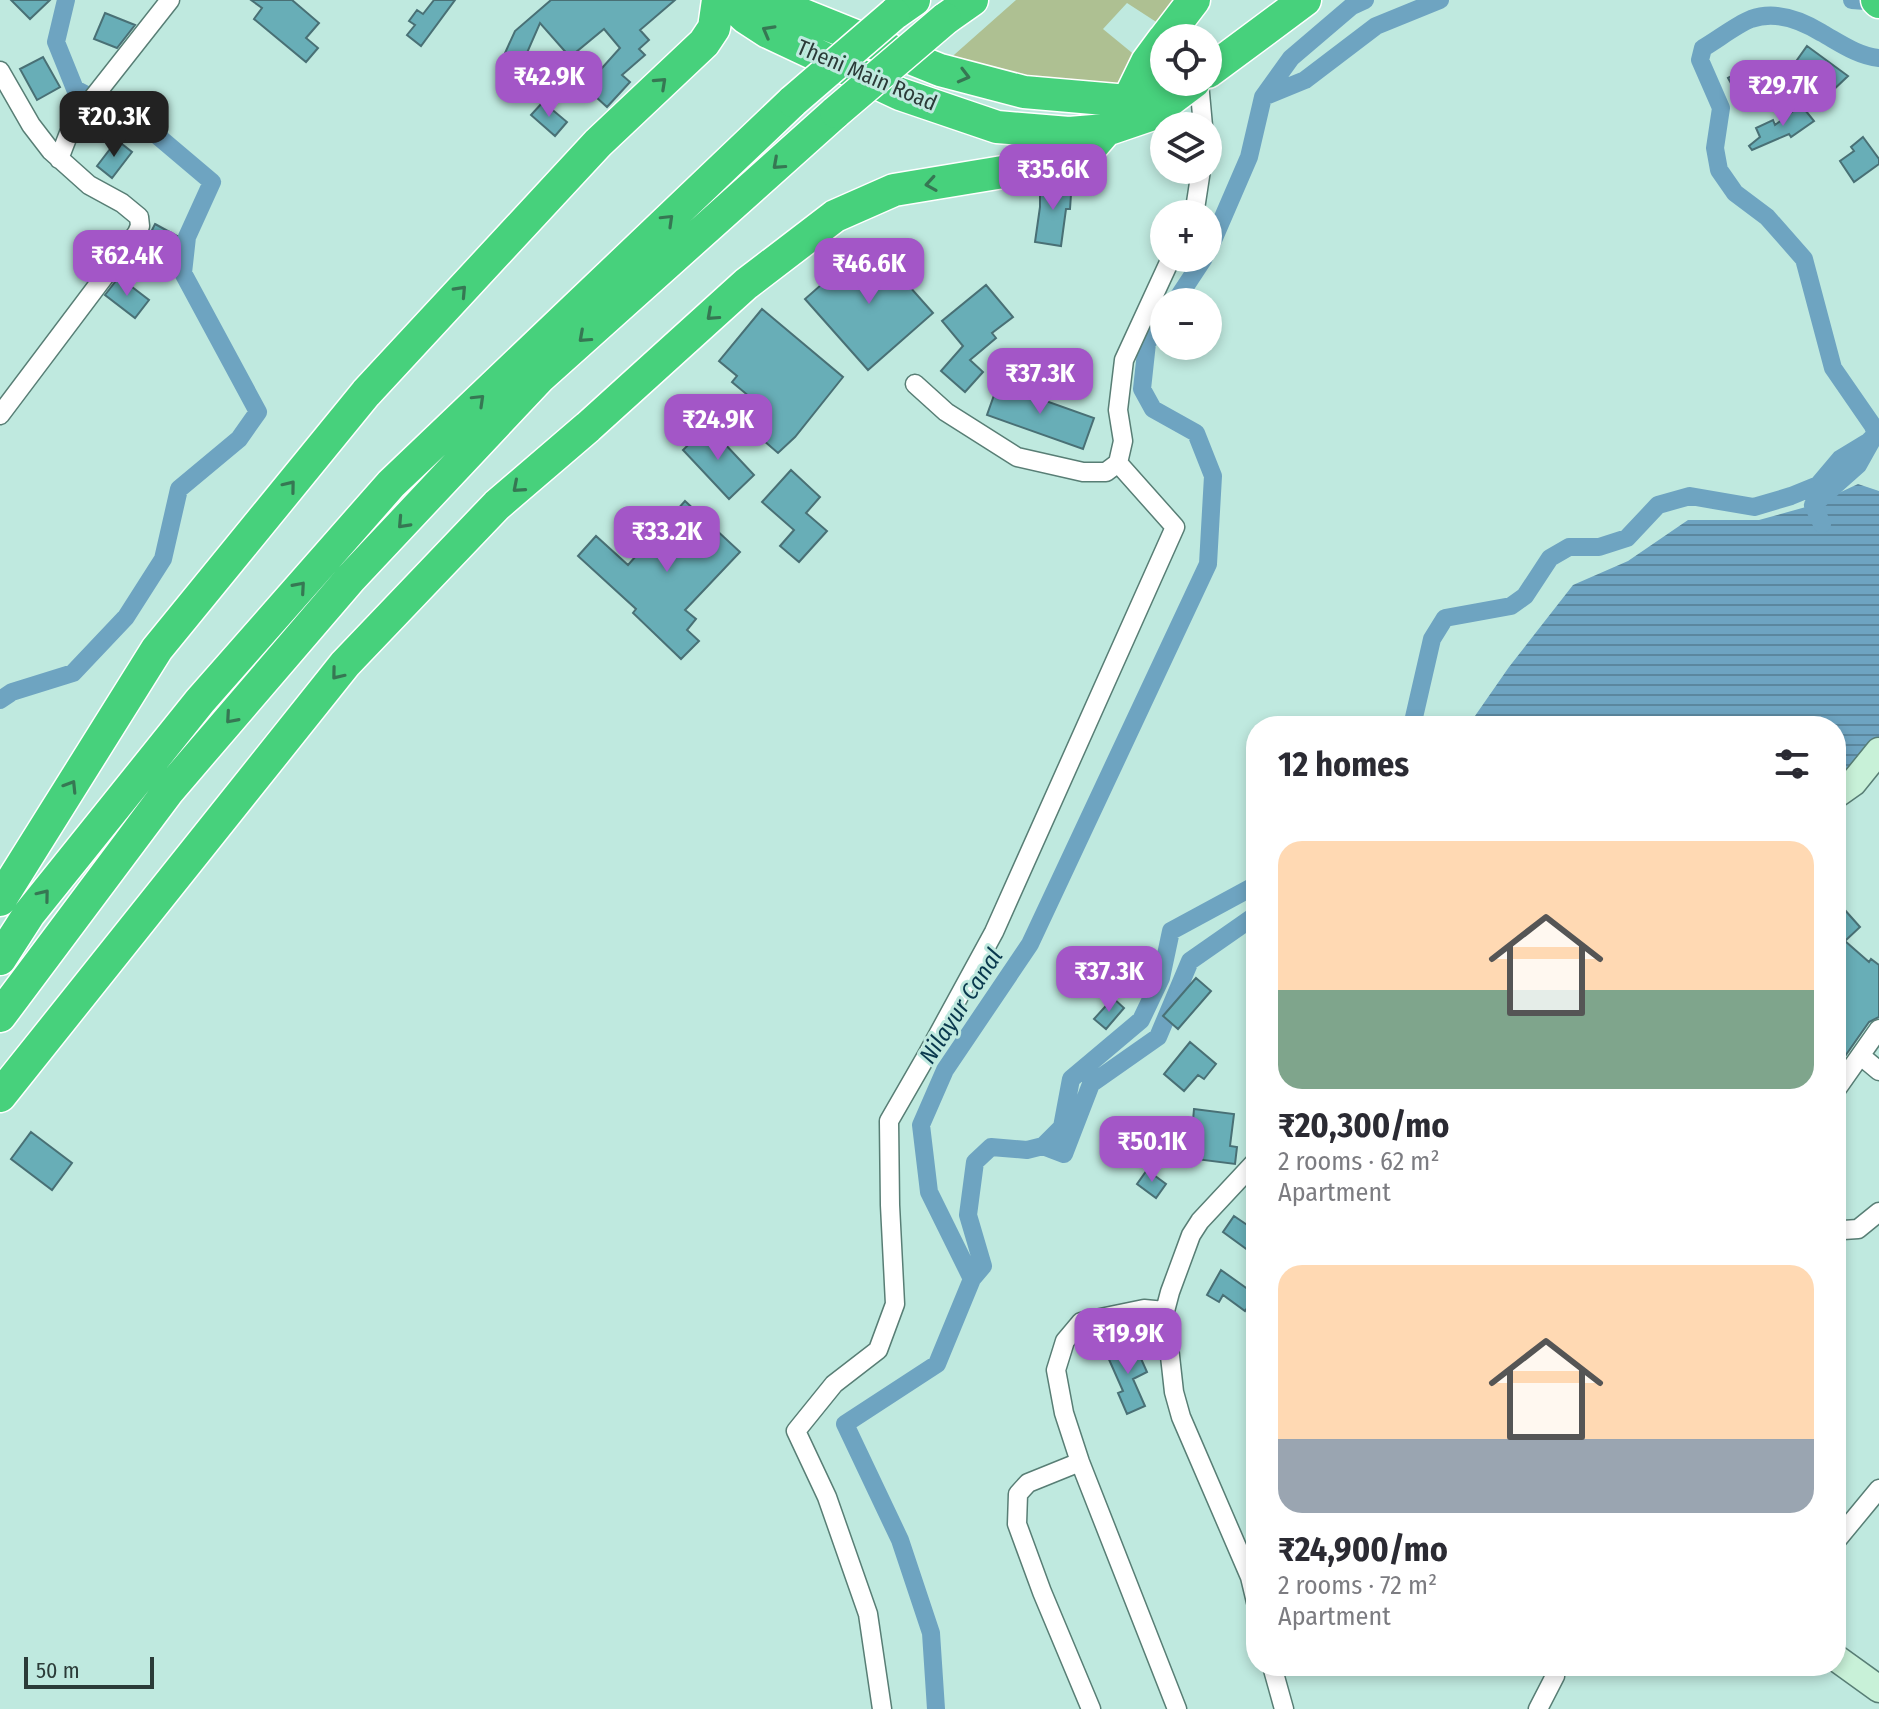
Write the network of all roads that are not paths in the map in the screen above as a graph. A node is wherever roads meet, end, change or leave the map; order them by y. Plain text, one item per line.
1 (170, 0) edge
2 (718, 0) edge
3 (728, 0) edge
4 (760, 0) edge
5 (972, 0) edge
6 (1194, 0) edge
7 (1305, 0) edge
8 (904, 7) edge
9 (1175, 24) edge
10 (1150, 58) edge
11 (1222, 62) edge
12 (0, 71) edge
13 (1150, 95) edge
14 (1175, 96) edge
15 (1128, 101) junction
16 (1106, 130) junction
17 (59, 159) junction
18 (1165, 272) edge
19 (915, 384) dead end
20 (0, 415) edge
21 (1118, 463) junction
22 (1879, 751) edge
23 (1846, 788) edge
24 (0, 900) edge
25 (0, 959) edge
26 (0, 1016) edge
27 (1879, 1029) edge
28 (1861, 1056) junction
29 (1879, 1071) edge
30 (1846, 1076) edge
31 (0, 1096) edge
32 (1246, 1172) edge
33 (1879, 1212) edge
34 (1846, 1230) edge
35 (1165, 1311) junction
36 (1080, 1462) junction
37 (1879, 1489) edge
38 (1846, 1529) edge
39 (1246, 1568) edge
40 (1846, 1665) edge
41 (1275, 1676) edge
42 (1555, 1676) edge
43 (1879, 1689) edge
44 (882, 1709) edge
45 (1091, 1709) edge
46 (1177, 1709) edge
47 (1284, 1709) edge
48 (1538, 1709) edge

1 - 17 street
24 -> 2 highway
16 -> 3 highway, Theni Main Road
4 -> 15 highway, Theni Main Road
5 -> 26 highway, bridge
6 - 9 highway
7 - 11 highway
25 -> 8 highway, bridge
10 - 15 highway
12 - 17 street
13 - 15 highway, Theni Main Road
14 - 16 highway, Theni Main Road
16 -> 31 highway
17 - 20 street
18 - 21 street
19 - 21 street
21 - 44 street
22 - 23 main road
27 - 28 street
28 - 29 street
28 - 30 street
32 - 35 street
33 - 34 street
35 - 36 street
35 - 39 street
36 - 45 street
36 - 46 street
37 - 38 street
40 - 43 main road
41 - 47 street
42 - 48 street

